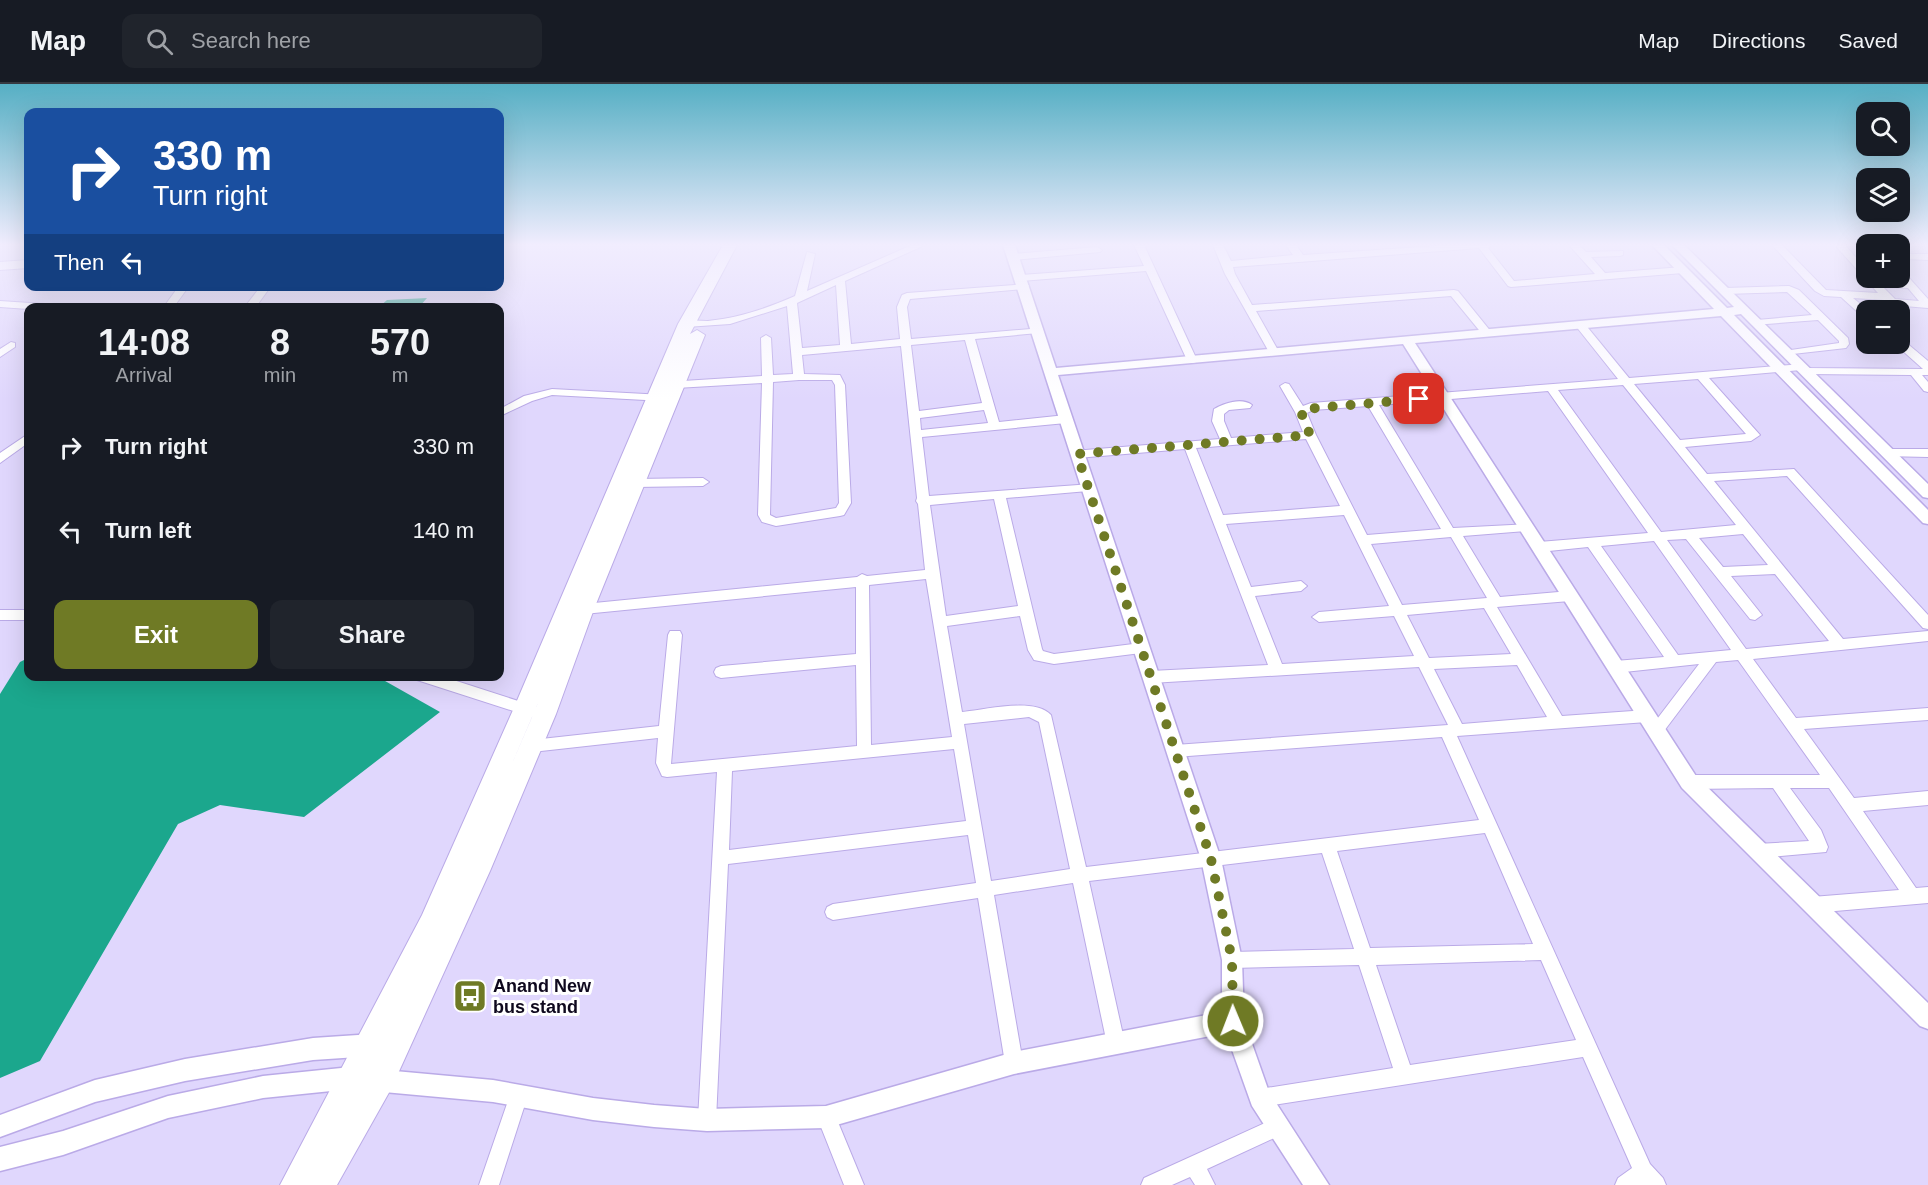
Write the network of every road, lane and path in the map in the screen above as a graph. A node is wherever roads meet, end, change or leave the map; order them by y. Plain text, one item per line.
1 (707, 296) edge
2 (712, 296) edge
3 (797, 296) edge
4 (804, 296) edge
5 (842, 296) edge
6 (911, 296) edge
7 (1027, 296) edge
8 (1163, 296) edge
9 (1244, 296) edge
10 (1408, 296) edge
11 (1457, 296) edge
12 (1709, 296) edge
13 (1730, 296) edge
14 (1796, 296) edge
15 (1845, 296) edge
16 (1861, 296) edge
17 (1886, 297) joint
18 (796, 300) junction
19 (0, 304) edge
20 (1856, 305) edge
21 (1928, 305) edge
22 (24, 306) edge
23 (1251, 308) junction
24 (1744, 310) junction
25 (1725, 312) junction
26 (1821, 318) junction
27 (1757, 322) junction
28 (694, 325) junction
29 (1580, 325) junction
30 (1038, 330) junction
31 (1487, 333) junction
32 (969, 337) junction
33 (766, 338) dead end
34 (1407, 340) junction
35 (905, 343) junction
36 (11, 345) dead end
37 (846, 348) junction
38 (1910, 351) edge
39 (798, 352) junction
40 (1274, 352) junction
41 (1788, 353) junction
42 (0, 354) edge
43 (1192, 360) junction
44 (1928, 367) edge
45 (1782, 369) junction
46 (1804, 369) junction
47 (1051, 372) junction
48 (1914, 372) junction
49 (1928, 372) edge
50 (1701, 376) junction
51 (799, 377) junction
52 (768, 379) junction
53 (1627, 382) junction
54 (1285, 386) dead end
55 (1551, 388) junction
56 (1928, 389) edge
57 (665, 392) junction
58 (1442, 397) junction
59 (1372, 403) junction
60 (1246, 405) dead end
61 (988, 406) junction
62 (504, 411) edge
63 (1301, 412) junction
64 (913, 416) junction
65 (1066, 419) junction
66 (994, 426) junction
67 (915, 434) junction
68 (1310, 435) junction
69 (24, 441) edge
70 (1227, 442) junction
71 (1677, 444) junction
72 (1189, 445) junction
73 (1887, 453) junction
74 (1928, 453) edge
75 (1077, 454) junction
76 (0, 459) edge
77 (1704, 478) junction
78 (703, 482) dead end
79 (635, 483) junction
80 (1088, 487) junction
81 (1927, 492) edge
82 (999, 494) junction
83 (922, 501) junction
84 (1349, 510) junction
85 (1928, 519) edge
86 (1219, 520) junction
87 (1526, 527) junction
88 (1746, 529) junction
89 (1452, 533) junction
90 (1689, 534) junction
91 (1658, 537) junction
92 (1364, 540) junction
93 (1592, 543) junction
94 (1539, 547) junction
95 (1778, 569) junction
96 (1720, 572) junction
97 (932, 574) junction
98 (862, 579) junction
99 (1301, 586) dead end
100 (1246, 592) junction
101 (1570, 596) junction
102 (1492, 602) junction
103 (584, 609) junction
104 (1026, 610) junction
105 (1398, 610) junction
106 (0, 615) edge
107 (24, 615) edge
108 (1755, 615) dead end
109 (1319, 617) dead end
110 (940, 622) junction
111 (1928, 624) edge
112 (675, 635) dead end
113 (1928, 636) edge
114 (1840, 645) junction
115 (1141, 648) junction
116 (1742, 654) junction
117 (1712, 657) junction
118 (1521, 658) junction
119 (863, 659) junction
120 (1674, 661) junction
121 (1425, 663) junction
122 (1615, 667) junction
123 (1277, 669) junction
124 (721, 672) dead end
125 (1150, 677) junction
126 (438, 681) edge
127 (535, 712) junction
128 (1928, 714) edge
129 (956, 719) junction
130 (1558, 723) junction
131 (1651, 723) junction
132 (1791, 724) junction
133 (1453, 730) junction
134 (666, 731) junction
135 (960, 742) junction
136 (532, 746) junction
137 (1175, 751) junction
138 (864, 752) junction
139 (725, 766) junction
140 (1832, 781) junction
141 (1689, 782) junction
142 (1777, 782) junction
143 (1928, 798) edge
144 (1850, 806) junction
145 (1489, 826) junction
146 (975, 827) junction
147 (1328, 845) junction
148 (1757, 851) junction
149 (721, 858) junction
150 (1211, 859) junction
151 (1080, 875) junction
152 (985, 888) junction
153 (1920, 896) edge
154 (1812, 905) junction
155 (833, 912) dead end
156 (1545, 952) junction
157 (1365, 956) junction
158 (1232, 960) junction
159 (1928, 1018) edge
160 (1233, 1021) junction
161 (398, 1043) junction
162 (1116, 1044) junction
163 (368, 1046) junction
164 (1587, 1047) junction
165 (1014, 1064) junction
166 (1405, 1076) junction
167 (351, 1078) junction
168 (381, 1079) junction
169 (519, 1095) junction
170 (1260, 1098) junction
171 (826, 1117) junction
172 (707, 1120) junction
173 (0, 1126) edge
174 (1278, 1126) junction
175 (0, 1159) edge
176 (1195, 1166) junction
177 (1649, 1178) edge
178 (295, 1185) edge
179 (321, 1185) edge
180 (489, 1185) edge
181 (854, 1185) edge
182 (1151, 1185) edge
183 (1204, 1185) edge
184 (1316, 1185) edge
185 (1625, 1185) edge

1 - 28 main road
2 - 28 main road
3 - 18 street
4 - 18 street
5 - 37 street
6 - 35 street
7 - 30 street
8 - 43 street
9 - 23 street
10 - 23 street
11 - 31 street
12 - 25 street
13 - 24 street
14 - 26 street
15 - 20 street
16 - 17 street
17 - 21 street
18 - 28 street
18 - 39 street
19 - 22 street
23 - 40 street
24 - 25 street
24 - 27 street
25 - 29 street
25 - 45 street
26 - 27 street
26 - 41 street
27 - 41 street
28 - 57 main road
29 - 31 street
29 - 53 street
30 - 32 street
30 - 47 street
31 - 34 street
32 - 35 street
32 - 61 street
33 - 52 street
34 - 40 street
34 - 58 street
35 - 37 street
35 - 64 street
36 - 42 street
37 - 39 street
38 - 44 street
39 - 51 street
40 - 43 street
41 - 46 street
43 - 47 street
45 - 46 street
45 - 50 street
45 - 85 street
46 - 48 street
46 - 73 street
47 - 65 street
48 - 49 street
48 - 56 street
50 - 53 street
50 - 71 street
51 - 52 street
51 - 52 street
52 - 57 street
53 - 55 street
53 - 71 street
54 - 63 street
55 - 58 street
55 - 91 street
57 - 62 street
57 - 79 main road
57 - 127 main road
58 - 59 street
58 - 87 street
59 - 63 street
59 - 89 street
60 - 70 street
61 - 64 street
61 - 66 street
63 - 68 street
64 - 67 street
65 - 66 street
65 - 75 street
66 - 67 street
67 - 83 street
68 - 70 street
68 - 84 street
69 - 76 street
70 - 72 street
71 - 77 street
72 - 75 street
72 - 86 street
73 - 74 street
73 - 81 street
75 - 80 street
77 - 88 street
77 - 111 street
78 - 79 street
79 - 103 main road
80 - 82 street
80 - 115 street
82 - 83 street
82 - 104 street
83 - 97 street
84 - 86 street
84 - 92 street
86 - 100 street
87 - 89 street
87 - 94 street
88 - 90 street
88 - 95 street
89 - 92 street
89 - 102 street
90 - 91 street
90 - 96 street
91 - 93 street
91 - 116 street
92 - 105 street
93 - 94 street
93 - 120 street
94 - 101 street
95 - 96 street
95 - 114 street
96 - 108 street
97 - 98 street
97 - 110 street
98 - 103 street
98 - 119 street
99 - 100 street
100 - 123 street
101 - 102 street
101 - 122 street
102 - 105 street
102 - 118 street
103 - 127 main road
104 - 110 street
104 - 115 street
105 - 109 street
105 - 121 street
106 - 107 street
110 - 129 street
112 - 134 street
113 - 114 street
114 - 116 street
115 - 125 street
116 - 117 street
116 - 132 street
117 - 120 street
117 - 131 street
118 - 121 street
118 - 130 street
119 - 124 street
119 - 138 street
120 - 122 street
121 - 123 street
121 - 133 street
122 - 131 street
123 - 125 street
125 - 137 street
126 - 127 street
127 - 136 main road
127 - 163 main road
128 - 132 street
129 - 135 street
129 - 151 street
130 - 131 street
130 - 133 street
131 - 141 street
132 - 140 street
133 - 137 street
133 - 145 street
134 - 136 street
134 - 139 street
135 - 138 street
135 - 146 street
136 - 161 main road
137 - 150 street
138 - 139 street
139 - 149 street
140 - 142 street
140 - 144 street
141 - 142 street
141 - 148 street
142 - 148 street
143 - 144 street
144 - 153 street
145 - 147 street
145 - 156 street
146 - 149 street
146 - 152 street
147 - 150 street
147 - 157 street
148 - 154 street
149 - 172 street
150 - 151 street
150 - 158 street
151 - 152 street
151 - 162 street
152 - 155 street
152 - 165 street
153 - 154 street
154 - 159 street
156 - 157 street
156 - 164 street
157 - 158 street
157 - 166 street
158 - 160 street
160 - 162 street
160 - 170 street
161 - 163 street
161 - 168 main road
162 - 165 street
163 - 167 main road
163 - 173 street
164 - 166 street
164 - 177 street
165 - 171 street
166 - 170 street
167 - 168 street
167 - 175 street
167 - 178 main road
168 - 169 street
168 - 179 main road
169 - 172 street
169 - 180 street
170 - 174 street
171 - 172 street
171 - 181 street
174 - 176 street
174 - 184 street
176 - 182 street
176 - 183 street
177 - 185 street

